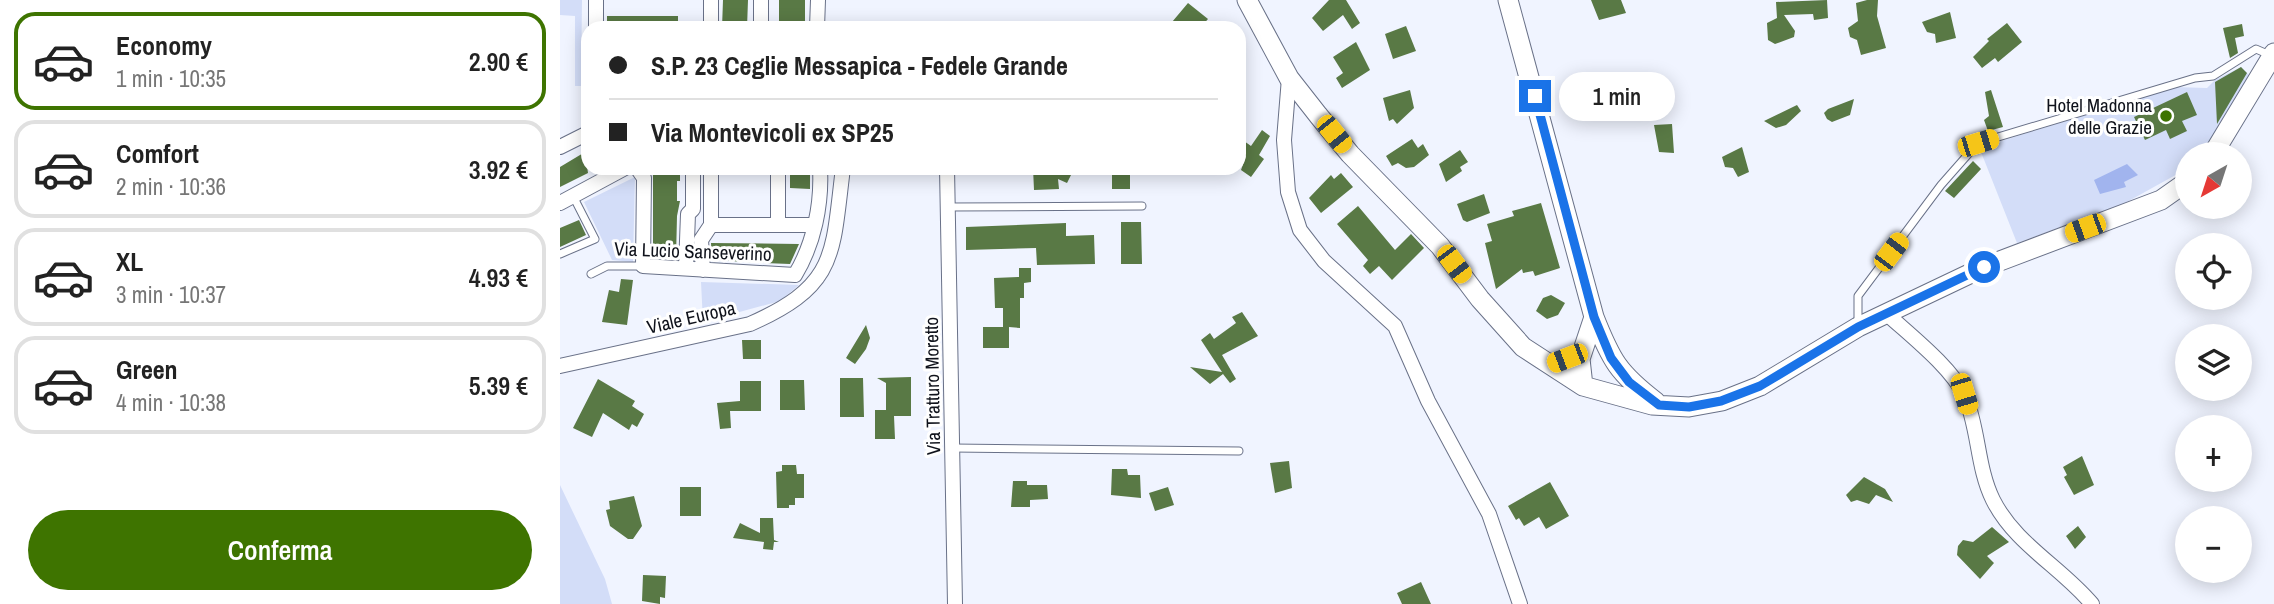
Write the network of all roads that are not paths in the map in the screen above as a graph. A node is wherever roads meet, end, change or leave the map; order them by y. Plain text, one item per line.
1 (596, 0) edge
2 (711, 0) edge
3 (761, 0) edge
4 (818, 0) edge
5 (1247, 0) edge
6 (1508, 0) edge
7 (596, 21) edge
8 (711, 21) edge
9 (761, 21) edge
10 (817, 21) edge
11 (2273, 55) edge
12 (1289, 78) junction
13 (581, 136) edge
14 (2220, 142) edge
15 (560, 147) edge
16 (612, 175) edge
17 (643, 175) edge
18 (692, 175) edge
19 (711, 175) edge
20 (778, 175) edge
21 (820, 175) edge
22 (842, 175) edge
23 (947, 175) edge
24 (821, 184) junction
25 (841, 184) junction
26 (2175, 190) edge
27 (566, 200) edge
28 (1142, 206) dead end
29 (948, 207) junction
30 (778, 223) junction
31 (711, 225) junction
32 (815, 225) junction
33 (560, 254) edge
34 (643, 266) junction
35 (686, 268) junction
36 (703, 270) junction
37 (592, 274) dead end
38 (1887, 314) junction
39 (1594, 317) junction
40 (1858, 327) junction
41 (1589, 338) junction
42 (1611, 358) junction
43 (1549, 365) junction
44 (560, 366) edge
45 (1583, 386) junction
46 (1659, 405) junction
47 (953, 448) junction
48 (1239, 451) dead end
49 (955, 604) edge
50 (1520, 604) edge
51 (2092, 604) edge

1 - 7 street
2 - 8 street
3 - 9 street
4 - 10 street
5 - 12 street
6 - 39 street
11 - 14 street
11 - 40 lane
12 - 43 street
12 - 50 street
13 - 15 street
16 - 27 street
17 - 34 street
18 - 35 street
19 - 31 street
20 - 30 street
21 - 24 street
22 - 25 street
23 - 29 street, Via Tratturo Moretto
24 - 25 street
24 - 32 street
25 - 44 street, Viale Europa
26 - 38 street
27 - 33 lane
28 - 29 lane
29 - 47 street, Via Tratturo Moretto
30 - 31 street
30 - 32 street
31 - 36 street
32 - 36 street, Via Lucio Sanseverino
34 - 35 street, Via Lucio Sanseverino
34 - 37 lane, Via Lucio Sanseverino
35 - 36 street, Via Lucio Sanseverino
38 - 40 street
38 - 51 street
39 - 41 street
39 - 42 street
40 - 46 street
41 - 43 street
41 - 45 street
42 - 45 street
42 - 46 street
43 - 45 street
45 - 46 street
47 - 48 lane
47 - 49 street, Via Tratturo Moretto

